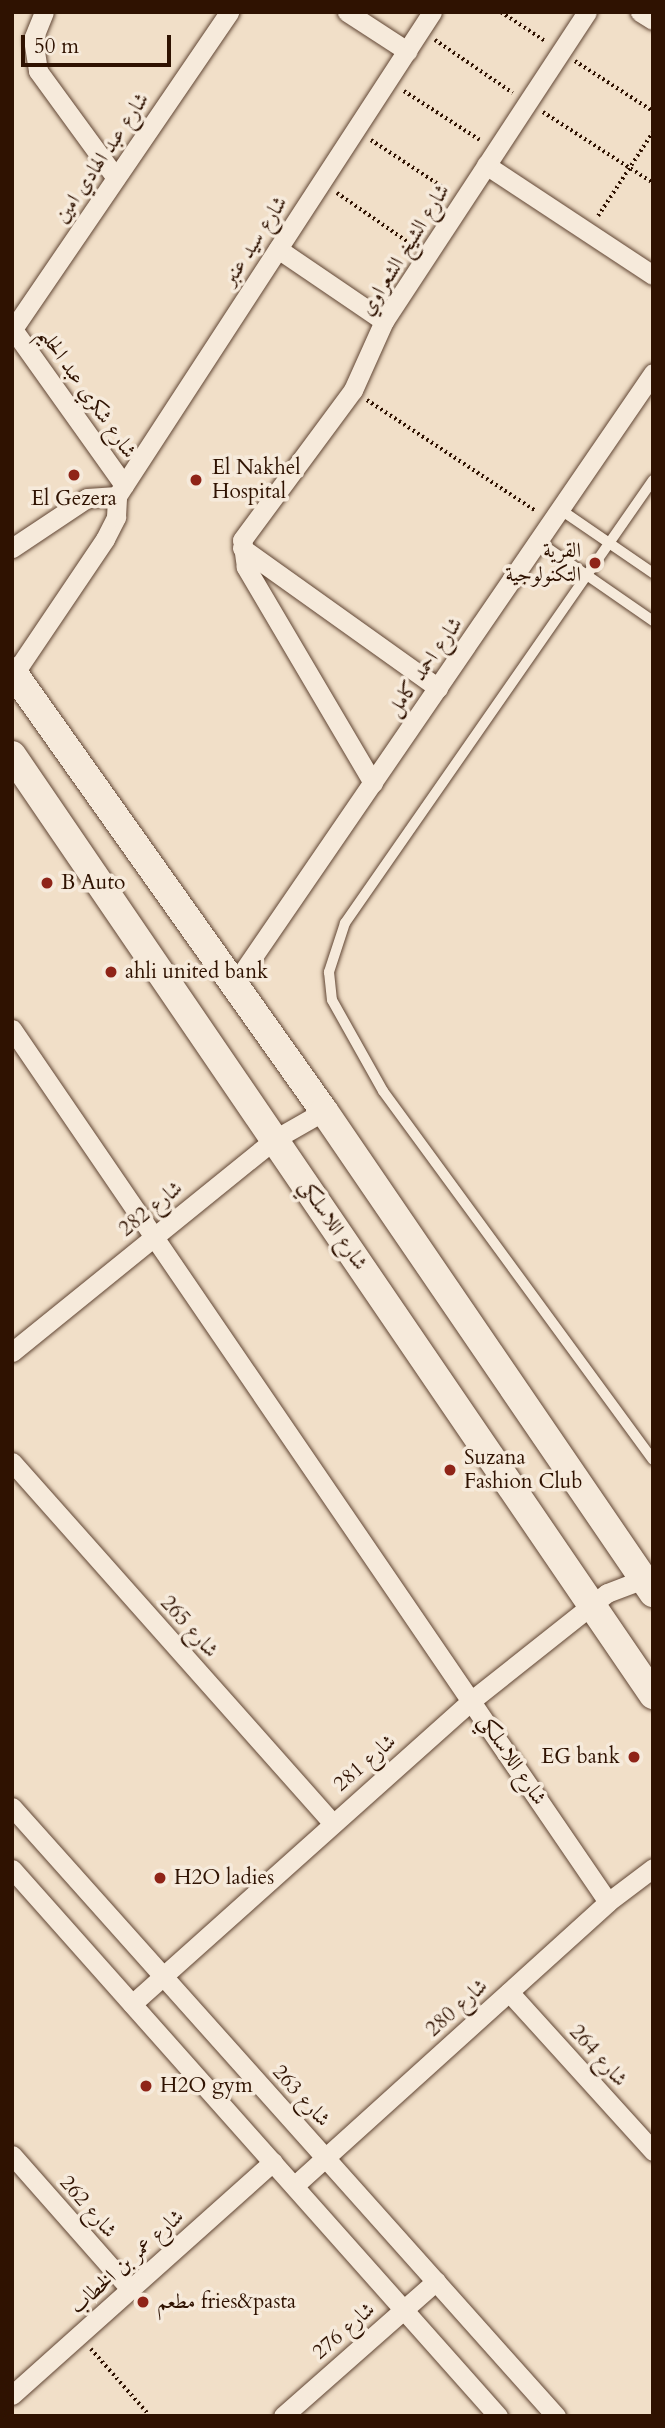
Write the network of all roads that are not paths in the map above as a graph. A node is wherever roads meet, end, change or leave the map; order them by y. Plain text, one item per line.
1 (44, 12) edge
2 (229, 12) edge
3 (347, 12) edge
4 (432, 12) edge
5 (587, 12) edge
6 (640, 12) edge
7 (653, 20) edge
8 (407, 51) junction
9 (491, 158) junction
10 (116, 178) junction
11 (278, 249) junction
12 (653, 275) edge
13 (384, 321) junction
14 (13, 328) edge
15 (653, 373) edge
16 (653, 480) edge
17 (120, 490) junction
18 (557, 516) junction
19 (539, 542) junction
20 (608, 544) junction
21 (12, 548) edge
22 (242, 548) junction
23 (653, 573) edge
24 (588, 575) junction
25 (653, 621) edge
26 (13, 672) edge
27 (438, 688) junction
28 (12, 755) edge
29 (373, 783) junction
30 (233, 986) junction
31 (12, 1029) edge
32 (324, 1111) junction
33 (275, 1139) junction
34 (154, 1236) junction
35 (12, 1352) edge
36 (653, 1461) edge
37 (12, 1462) edge
38 (650, 1585) edge
39 (591, 1604) junction
40 (653, 1695) edge
41 (472, 1700) junction
42 (12, 1808) edge
43 (332, 1822) junction
44 (653, 1868) edge
45 (12, 1869) edge
46 (608, 1902) junction
47 (163, 1976) junction
48 (509, 1992) junction
49 (132, 2004) junction
50 (653, 2151) edge
51 (12, 2155) edge
52 (325, 2157) junction
53 (273, 2162) junction
54 (19, 2178) edge
55 (294, 2186) junction
56 (436, 2281) junction
57 (131, 2289) junction
58 (403, 2309) junction
59 (12, 2395) edge
60 (283, 2416) edge
61 (498, 2416) edge
62 (556, 2416) edge

1 - 10 street
2 - 10 street, شارع عبد الهادي امين
3 - 8 street
4 - 8 street, شارع سيد عنبر
5 - 9 street, شارع الشيخ الشعراوي
6 - 7 street
8 - 11 street, شارع سيد عنبر
9 - 12 street
9 - 13 street, شارع الشيخ الشعراوي
10 - 14 street, شارع عبد الهادي امين
11 - 13 street
11 - 17 street, شارع سيد عنبر
13 - 22 street, شارع الشيخ الشعراوي
14 - 17 street, شارع شكري عبد الحليم
15 - 18 street, شارع احمد كامل
16 - 20 lane
17 - 21 street
17 - 26 street, شارع سيد عنبر
18 - 19 street, شارع احمد كامل
18 - 20 lane
19 - 24 lane
19 - 27 street, شارع احمد كامل
20 - 23 lane
20 - 24 lane
22 - 27 street
22 - 29 street
24 - 25 lane
24 - 36 lane
26 - 30 main road
27 - 29 street, شارع احمد كامل
28 - 33 main road, شارع اللاسلكي
29 - 30 street, شارع احمد كامل
30 - 32 main road
31 - 34 street, شارع اللاسلكي
32 - 33 street, شارع 282
32 - 38 main road
33 - 34 street, شارع 282
33 - 39 main road, شارع اللاسلكي
34 - 35 street, شارع 282
34 - 41 street, شارع اللاسلكي
37 - 43 street, شارع 265
38 - 39 street, شارع 281
39 - 40 main road, شارع اللاسلكي
39 - 41 street, شارع 281
41 - 43 street, شارع 281
41 - 46 street, شارع اللاسلكي
42 - 47 street, شارع 263
43 - 47 street, شارع 281
44 - 46 street, شارع 280
45 - 49 street
46 - 48 street, شارع 280
47 - 49 street, شارع 281
47 - 52 street, شارع 263
48 - 50 street, شارع 264
48 - 52 street, شارع 280
49 - 53 street
51 - 54 street, شارع 262
52 - 55 street, شارع 280
52 - 56 street, شارع 263
53 - 55 street
53 - 57 street, شارع عمر بن الخطاب
54 - 57 street, شارع 262
55 - 58 street
56 - 58 street, شارع 276
56 - 62 street, شارع 263
57 - 59 street, شارع عمر بن الخطاب
58 - 60 street, شارع 276
58 - 61 street

